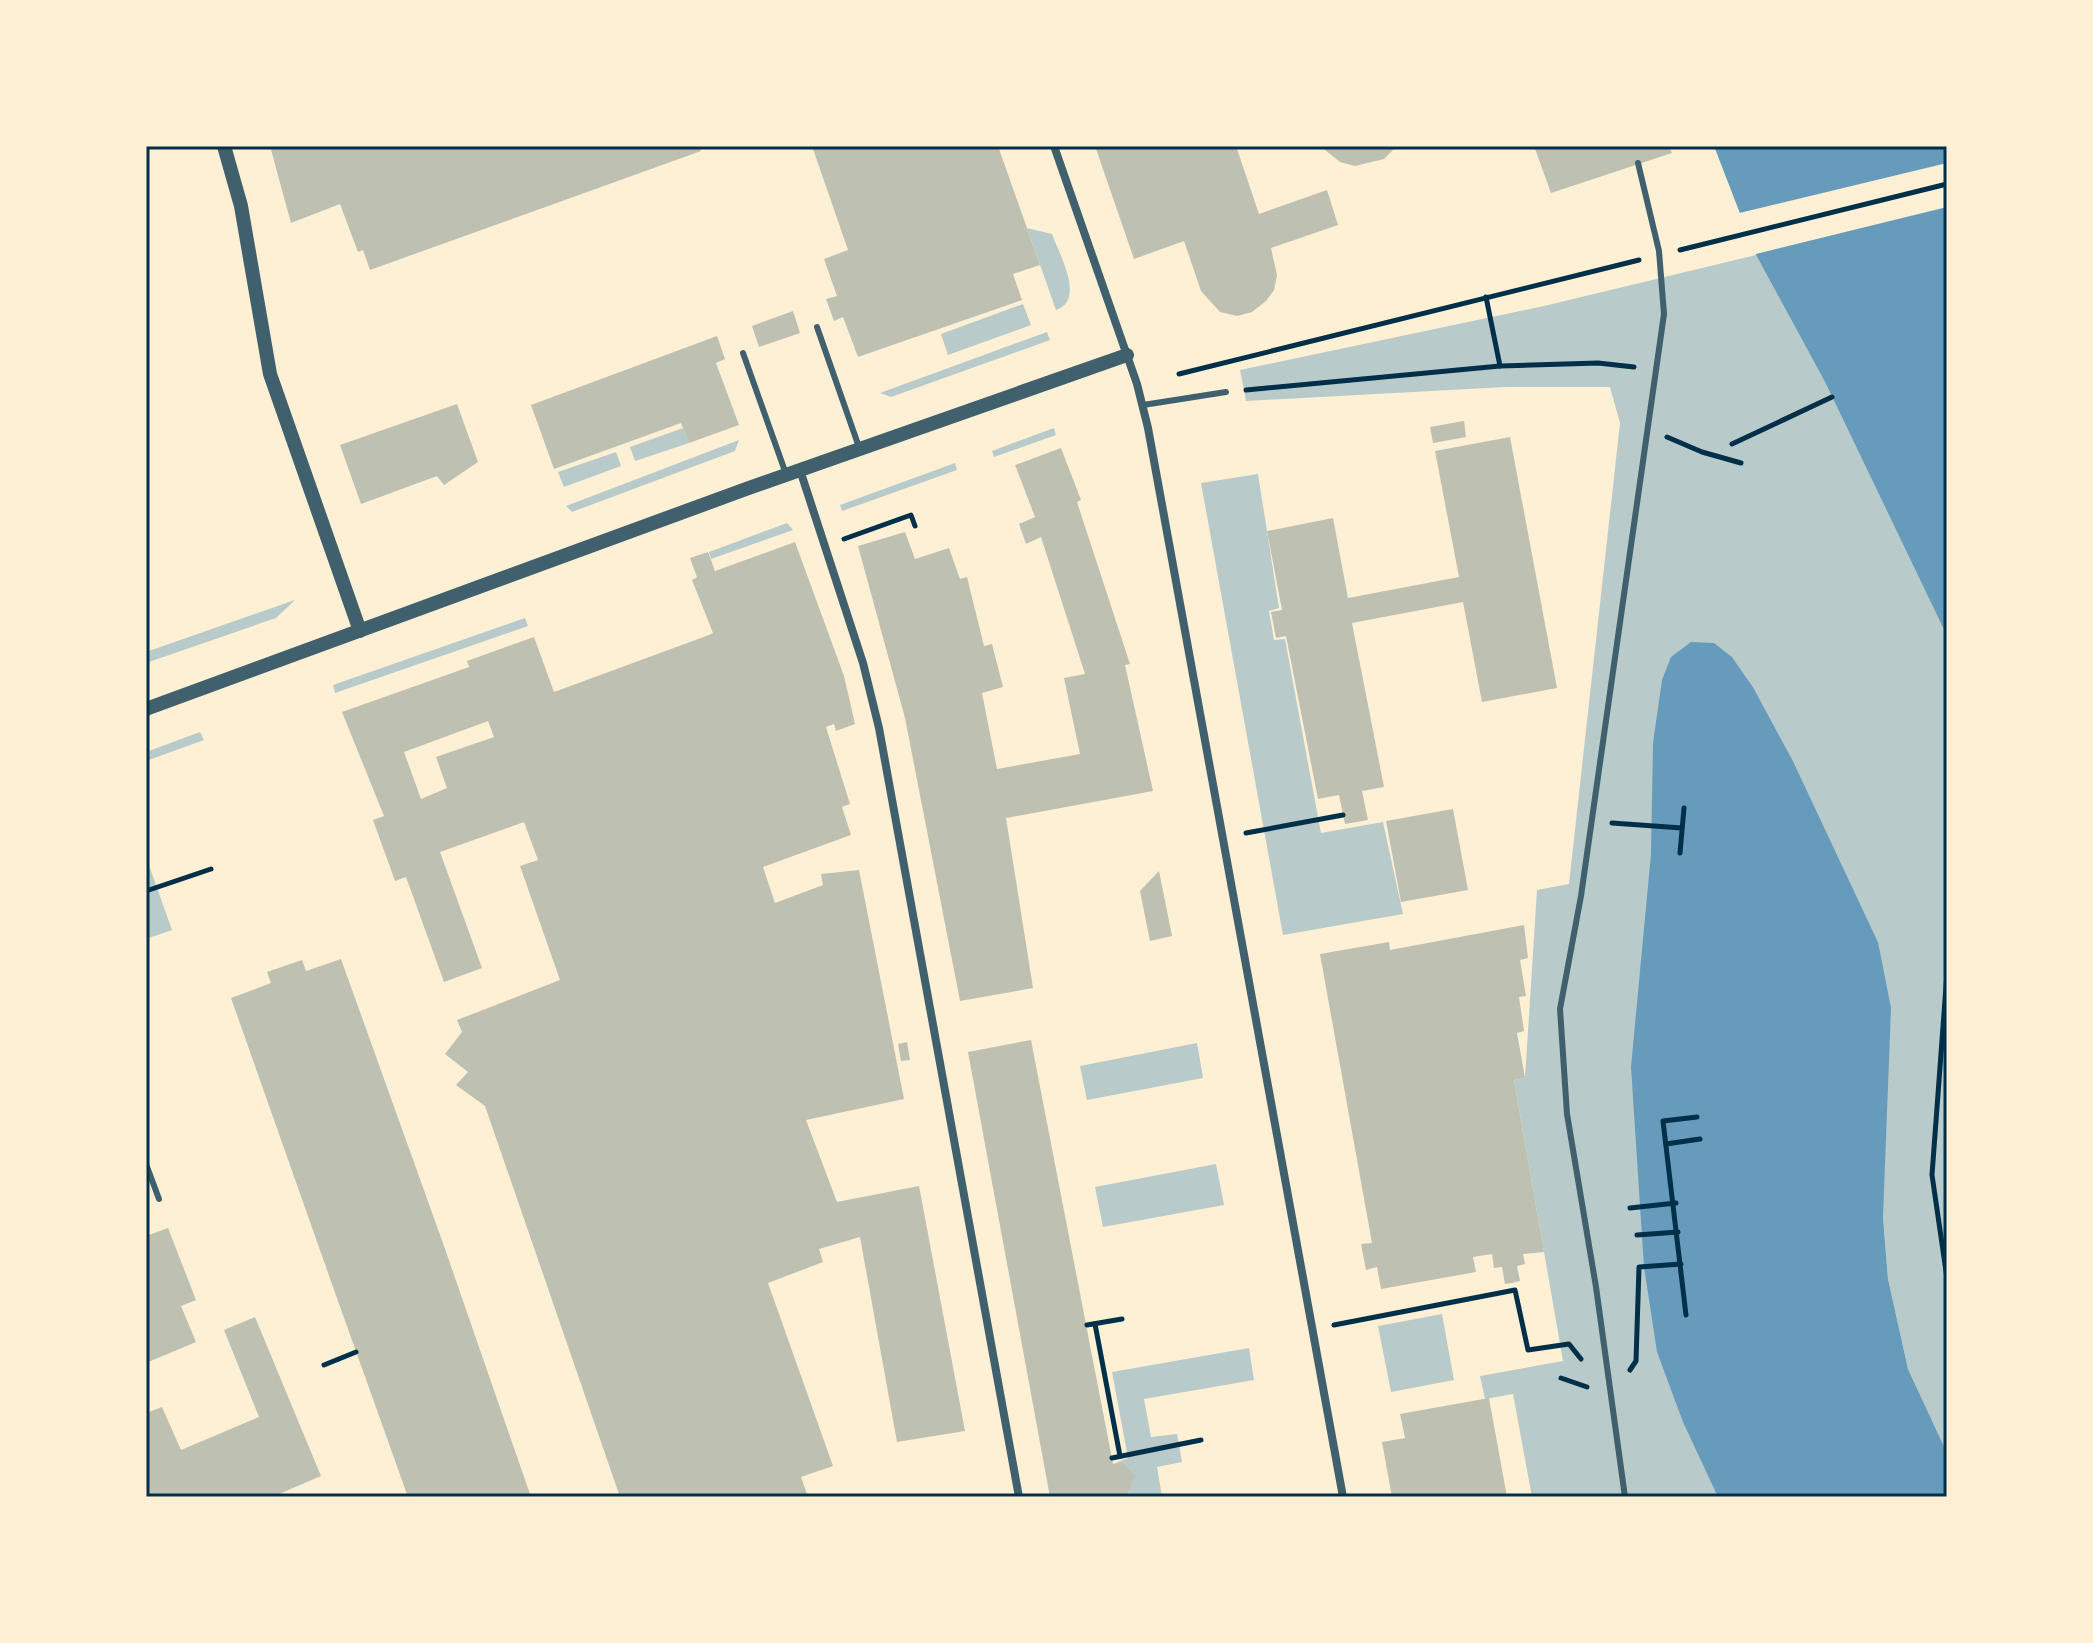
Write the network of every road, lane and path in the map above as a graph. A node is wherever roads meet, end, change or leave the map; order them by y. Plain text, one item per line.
1 (224, 146) edge
2 (1054, 146) edge
3 (1638, 163) dead end
4 (1947, 184) edge
5 (1672, 252) dead end
6 (1641, 259) dead end
7 (1486, 297) junction
8 (817, 327) dead end
9 (743, 353) dead end
10 (1127, 355) junction
11 (1500, 366) junction
12 (1655, 371) junction
13 (1137, 384) junction
14 (1226, 392) joint
15 (1832, 397) dead end
16 (1143, 405) junction
17 (1646, 428) junction
18 (1732, 444) dead end
19 (860, 450) junction
20 (1741, 463) dead end
21 (793, 473) junction
22 (915, 526) dead end
23 (827, 546) junction
24 (360, 631) junction
25 (146, 709) edge
26 (1684, 808) dead end
27 (1343, 815) dead end
28 (1618, 823) dead end
29 (1682, 828) junction
30 (1223, 837) junction
31 (1680, 853) dead end
32 (211, 869) dead end
33 (146, 891) edge
34 (1947, 973) edge
35 (1697, 1117) dead end
36 (1700, 1139) dead end
37 (1666, 1144) junction
38 (146, 1164) edge
39 (159, 1199) dead end
40 (1676, 1203) junction
41 (1630, 1208) dead end
42 (1678, 1232) junction
43 (1637, 1235) dead end
44 (1681, 1264) junction
45 (1947, 1278) edge
46 (1686, 1315) dead end
47 (1122, 1319) dead end
48 (1095, 1324) junction
49 (1087, 1325) dead end
50 (1314, 1329) junction
51 (1569, 1344) dead end
52 (356, 1352) dead end
53 (324, 1365) dead end
54 (1561, 1378) dead end
55 (1586, 1386) dead end
56 (1612, 1399) junction
57 (1201, 1440) dead end
58 (1120, 1456) junction
59 (1112, 1458) dead end
60 (1019, 1497) edge
61 (1343, 1497) edge
62 (1625, 1497) edge

1 - 24 street
2 - 10 street
3 - 12 lane
4 - 5 path
6 - 7 path
7 - 11 path
7 - 13 path
8 - 19 lane
9 - 21 lane
10 - 13 street
10 - 19 street
11 - 12 path
11 - 14 path
12 - 17 lane
13 - 16 street
14 - 16 lane
15 - 18 path
16 - 30 street
17 - 20 path
17 - 56 lane
19 - 21 street
21 - 23 street
21 - 24 street
22 - 23 path
23 - 60 street
24 - 25 street
26 - 29 path
27 - 30 path
28 - 29 path
29 - 31 path
30 - 50 street
32 - 33 path
34 - 45 path
35 - 37 path
36 - 37 path
37 - 40 path
38 - 39 lane
40 - 41 path
40 - 42 path
42 - 43 path
42 - 44 path
44 - 46 path
44 - 56 path
47 - 48 path
48 - 49 path
48 - 58 path
50 - 51 path
50 - 61 street
52 - 53 path
54 - 55 path
56 - 62 lane
57 - 58 path
58 - 59 path

